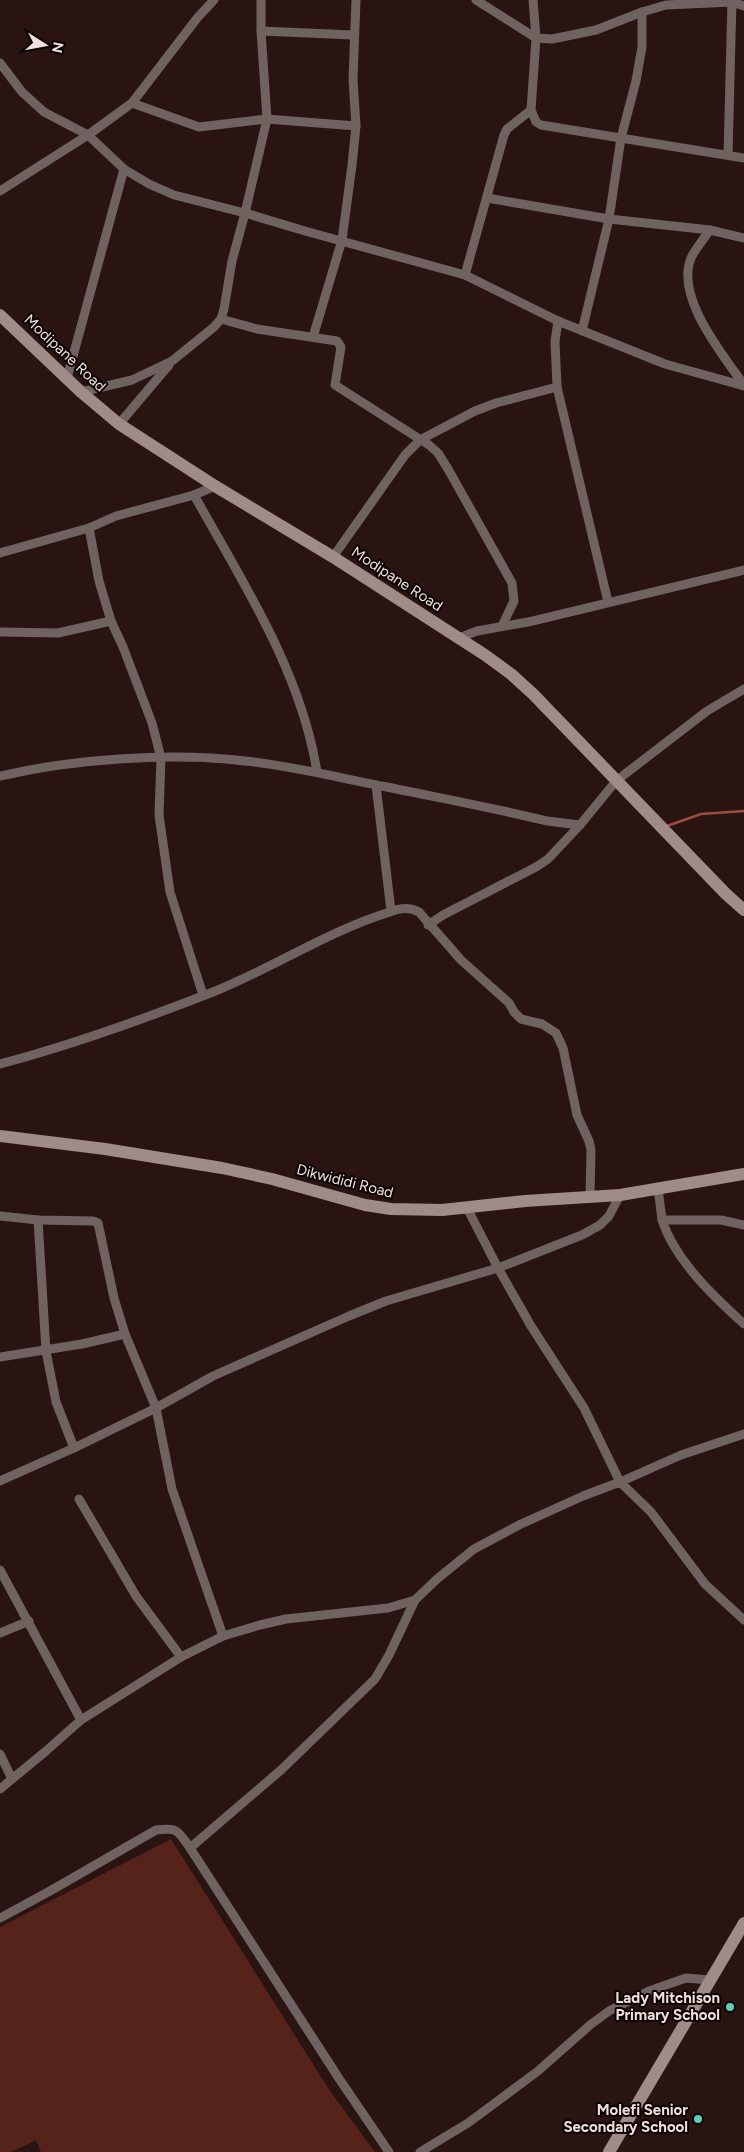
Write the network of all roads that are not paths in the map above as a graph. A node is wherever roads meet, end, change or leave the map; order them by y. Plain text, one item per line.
1 (214, 0) edge
2 (261, 0) edge
3 (356, 0) edge
4 (476, 0) edge
5 (533, 0) edge
6 (732, 1) edge
7 (744, 6) edge
8 (642, 12) junction
9 (261, 31) junction
10 (353, 35) junction
11 (536, 38) junction
12 (0, 63) edge
13 (132, 104) junction
14 (531, 110) junction
15 (267, 118) junction
16 (356, 126) junction
17 (88, 135) junction
18 (621, 138) junction
19 (728, 155) junction
20 (744, 158) edge
21 (124, 169) junction
22 (0, 191) edge
23 (487, 198) junction
24 (245, 213) junction
25 (609, 219) junction
26 (710, 230) junction
27 (744, 238) edge
28 (342, 240) junction
29 (465, 275) junction
30 (0, 315) edge
31 (221, 319) junction
32 (558, 321) junction
33 (582, 331) junction
34 (313, 337) junction
35 (172, 361) junction
36 (66, 378) junction
37 (743, 382) edge
38 (557, 387) junction
39 (81, 392) junction
40 (119, 424) junction
41 (420, 440) junction
42 (216, 486) junction
43 (194, 494) junction
44 (89, 528) junction
45 (0, 553) edge
46 (333, 557) junction
47 (744, 570) edge
48 (608, 602) junction
49 (110, 621) junction
50 (502, 626) junction
51 (0, 632) edge
52 (459, 638) junction
53 (744, 689) edge
54 (160, 758) junction
55 (317, 772) junction
56 (0, 776) edge
57 (616, 781) junction
58 (376, 785) junction
59 (580, 825) junction
60 (744, 910) edge
61 (391, 911) junction
62 (428, 925) junction
63 (202, 995) junction
64 (0, 1064) edge
65 (0, 1136) edge
66 (744, 1174) edge
67 (658, 1188) junction
68 (620, 1195) junction
69 (590, 1198) junction
70 (468, 1208) junction
71 (0, 1216) edge
72 (38, 1220) junction
73 (662, 1220) junction
74 (744, 1225) edge
75 (498, 1268) junction
76 (744, 1324) edge
77 (125, 1334) junction
78 (46, 1351) junction
79 (0, 1356) edge
80 (156, 1408) junction
81 (744, 1434) edge
82 (74, 1448) junction
83 (0, 1481) edge
84 (620, 1482) junction
85 (79, 1499) dead end
86 (0, 1570) edge
87 (415, 1600) junction
88 (29, 1620) junction
89 (744, 1620) edge
90 (0, 1633) edge
91 (223, 1636) junction
92 (181, 1657) junction
93 (81, 1720) junction
94 (0, 1754) edge
95 (12, 1779) junction
96 (0, 1789) edge
97 (190, 1848) junction
98 (0, 1918) edge
99 (744, 1923) edge
100 (710, 1980) junction
101 (389, 2152) edge
102 (420, 2152) edge
103 (609, 2152) edge

1 - 13 street
2 - 9 street
3 - 10 street
4 - 11 street
5 - 11 street
6 - 7 street
6 - 8 street
6 - 19 street
8 - 11 street
8 - 18 street
9 - 10 street
9 - 15 street
10 - 16 street
11 - 14 street
12 - 17 street
13 - 15 street
13 - 17 street
14 - 18 street
14 - 23 street
15 - 16 street
15 - 24 street
16 - 28 street
17 - 21 street
17 - 22 street
18 - 19 street
18 - 25 street
19 - 20 street
21 - 24 street
21 - 36 street
23 - 25 street
23 - 29 street
24 - 28 street
24 - 31 street
25 - 26 street
25 - 33 street
26 - 27 street
26 - 37 street
28 - 29 street
28 - 34 street
29 - 32 street
30 - 36 main road, Modipane Road
31 - 34 street
31 - 35 street
32 - 33 street
32 - 38 street
33 - 37 street
34 - 41 street
35 - 39 street
35 - 40 street
36 - 39 main road, Modipane Road
38 - 41 street
38 - 48 street
39 - 40 main road, Modipane Road
40 - 42 main road, Modipane Road
41 - 46 street
41 - 50 street
42 - 43 street
42 - 46 main road, Modipane Road
43 - 44 street
43 - 55 street
44 - 45 street
44 - 49 street
46 - 52 main road, Modipane Road
47 - 48 street
48 - 50 street
49 - 51 street
49 - 54 street
50 - 52 street
52 - 57 main road, Modipane Road
53 - 57 street
54 - 55 street
54 - 56 street
54 - 63 street
55 - 58 street
57 - 59 street
57 - 60 main road, Modipane Road
58 - 59 street
58 - 61 street
59 - 62 street
61 - 62 street
61 - 63 street
62 - 69 street
63 - 64 street
65 - 70 main road, Dikwididi Road
66 - 67 main road, Dikwididi Road
67 - 68 main road, Dikwididi Road
67 - 73 street
68 - 69 main road, Dikwididi Road
68 - 75 street
69 - 70 main road, Dikwididi Road
70 - 75 street
71 - 72 street
72 - 77 street
72 - 78 street
73 - 74 street
73 - 76 street
75 - 80 street
75 - 84 street
77 - 78 street
77 - 80 street
78 - 79 street
78 - 82 street
80 - 82 street
80 - 91 street
81 - 84 street
82 - 83 street
84 - 87 street
84 - 89 street
85 - 92 street
86 - 88 street
87 - 91 street
87 - 97 street
88 - 90 street
88 - 93 street
91 - 92 street
92 - 93 street
93 - 95 street
94 - 95 street
95 - 96 street
97 - 98 street
97 - 101 street
99 - 100 main road
100 - 102 street
100 - 103 main road

